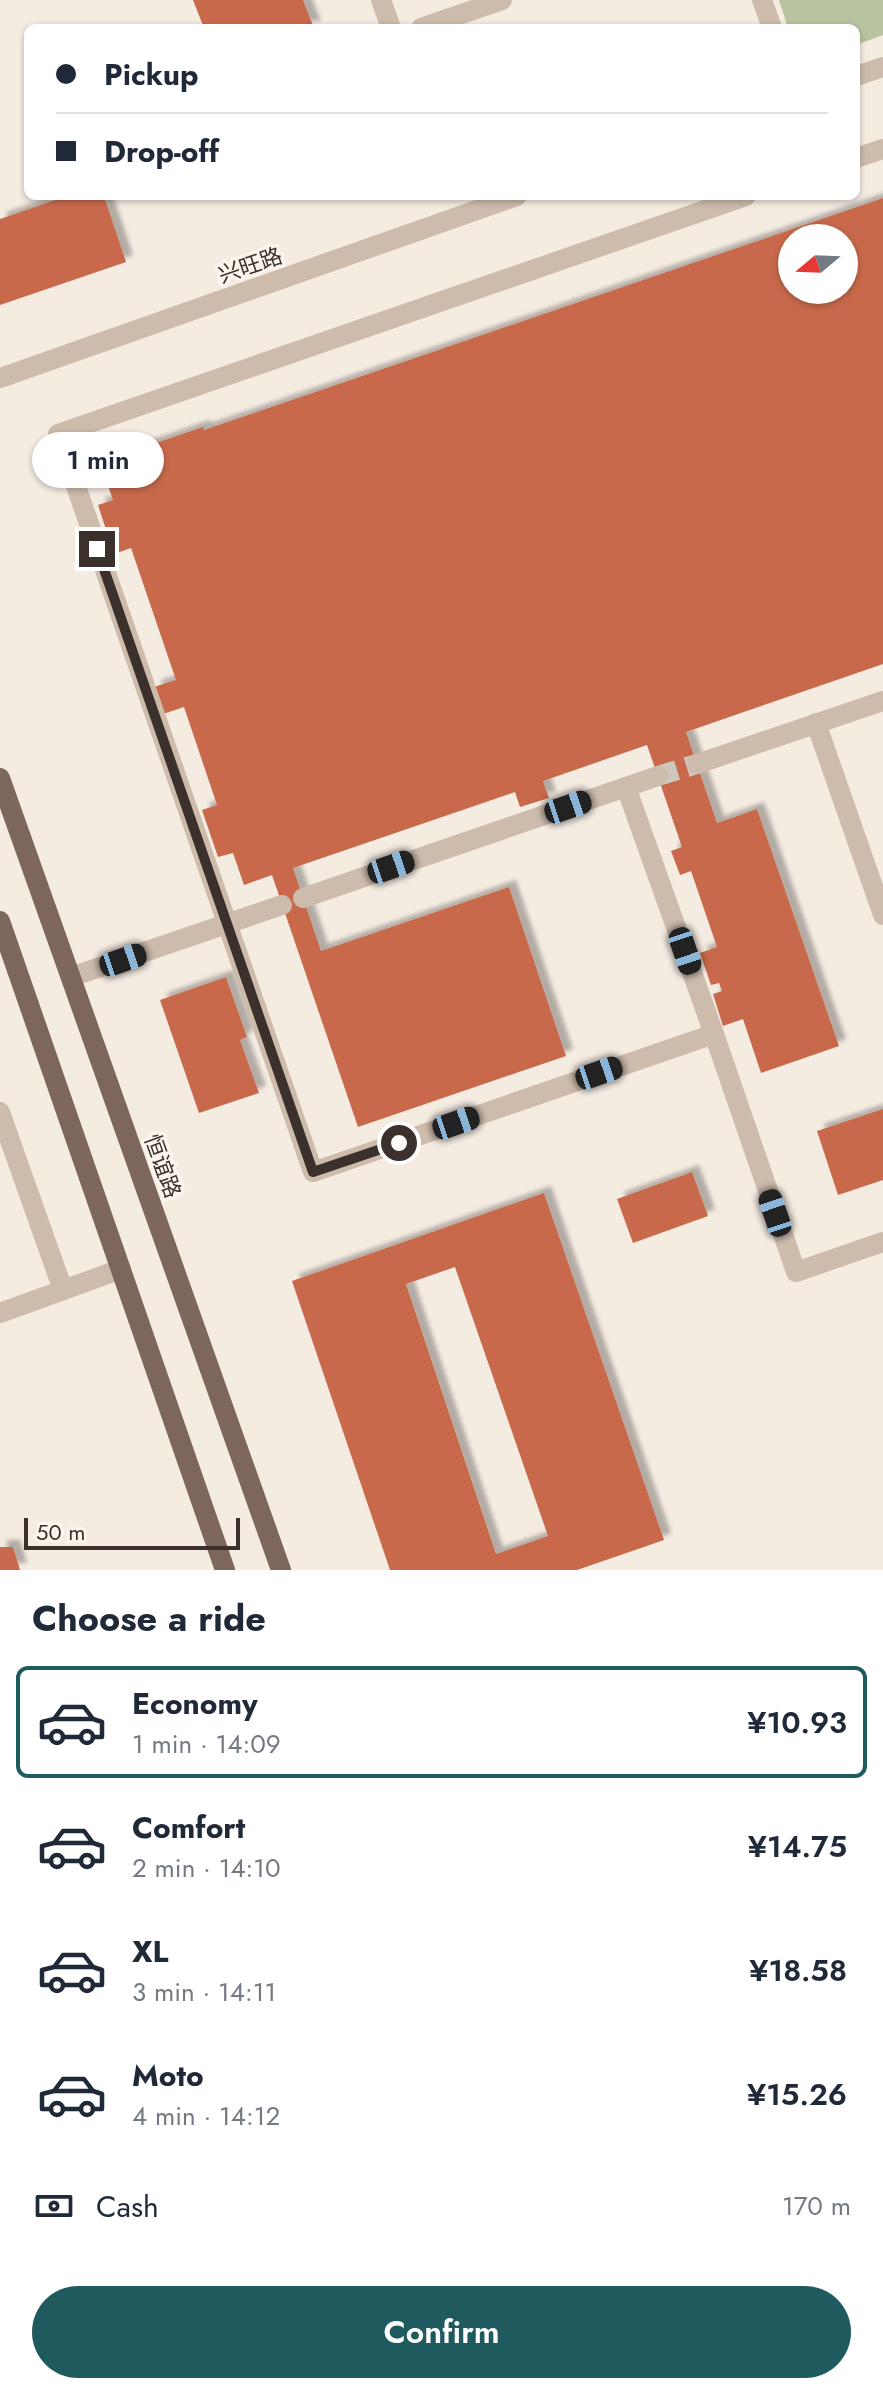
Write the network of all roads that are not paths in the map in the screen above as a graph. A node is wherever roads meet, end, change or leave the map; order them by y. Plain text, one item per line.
1 (381, 0) edge
2 (502, 0) edge
3 (762, 0) edge
4 (390, 24) edge
5 (433, 24) edge
6 (771, 24) edge
7 (883, 67) edge
8 (860, 75) edge
9 (883, 149) edge
10 (860, 157) edge
11 (506, 200) edge
12 (734, 200) edge
13 (0, 378) edge
14 (883, 701) edge
15 (816, 723) junction
16 (697, 764) tunnel mouth
17 (658, 776) tunnel mouth
18 (0, 778) edge
19 (626, 787) junction
20 (303, 898) dead end
21 (282, 905) dead end
22 (883, 915) edge
23 (0, 921) edge
24 (227, 924) junction
25 (71, 977) junction
26 (714, 1034) junction
27 (0, 1112) edge
28 (883, 1242) edge
29 (121, 1269) junction
30 (63, 1290) junction
31 (0, 1313) edge
32 (225, 1570) edge
33 (281, 1570) edge

1 - 4 street
2 - 5 street
3 - 6 street
7 - 8 street
9 - 10 street
11 - 13 street, 兴旺路
12 - 24 street
14 - 15 street
15 - 16 street
15 - 22 street
17 - 19 street
18 - 25 main road, 恒谊路
19 - 20 street
19 - 26 street
21 - 24 street
23 - 29 main road
24 - 25 street
24 - 26 street
25 - 33 main road, 恒谊路
26 - 28 street
27 - 30 street
29 - 30 street
29 - 32 main road
30 - 31 street

